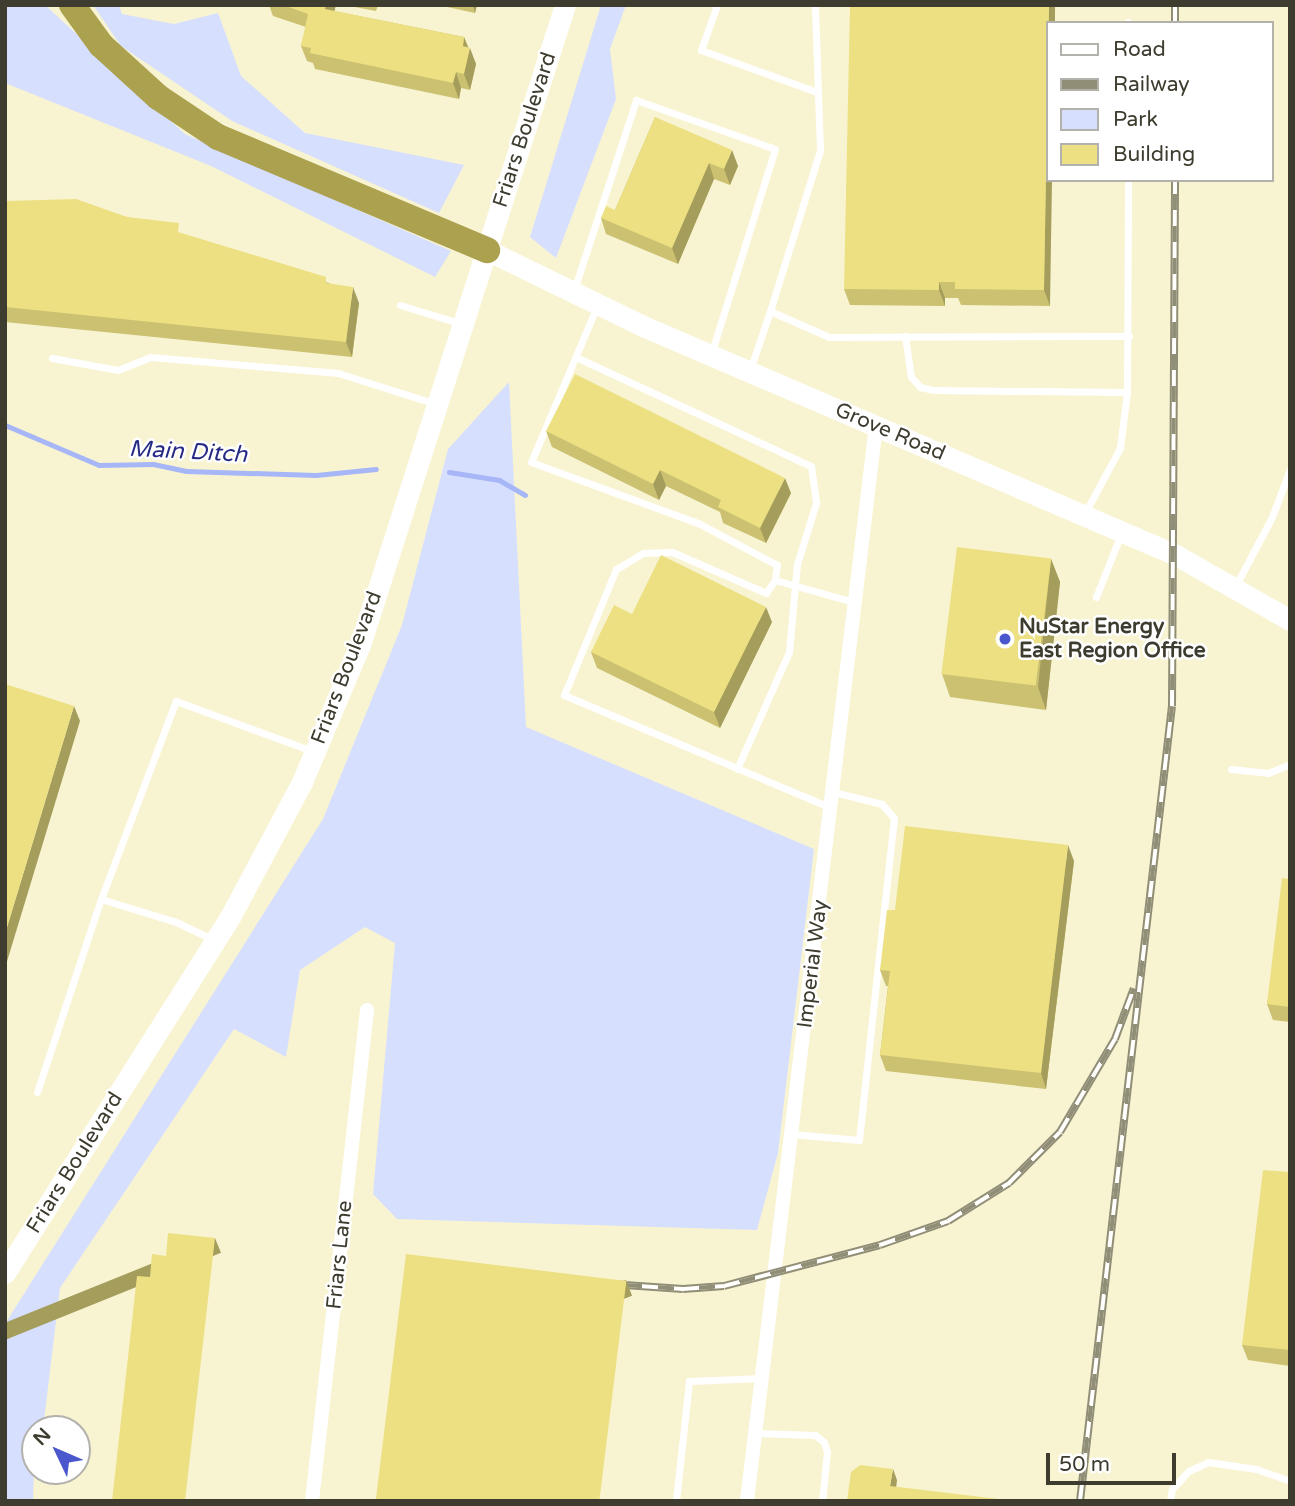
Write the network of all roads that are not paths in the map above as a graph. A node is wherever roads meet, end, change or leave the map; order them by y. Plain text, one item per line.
1 (72, 5) edge
2 (565, 5) edge
3 (717, 5) edge
4 (815, 5) edge
5 (817, 92) junction
6 (1129, 182) edge
7 (487, 250) junction
8 (573, 294) junction
9 (400, 305) dead end
10 (597, 305) junction
11 (770, 312) junction
12 (463, 325) junction
13 (905, 336) junction
14 (1129, 336) junction
15 (711, 355) junction
16 (52, 358) dead end
17 (578, 358) junction
18 (750, 372) junction
19 (1128, 392) junction
20 (437, 405) junction
21 (876, 426) junction
22 (1290, 468) edge
23 (1083, 517) junction
24 (1121, 533) junction
25 (775, 580) junction
26 (1235, 586) junction
27 (798, 589) junction
28 (1096, 597) dead end
29 (854, 602) junction
30 (1290, 620) edge
31 (315, 752) junction
32 (1290, 764) edge
33 (737, 769) junction
34 (1231, 769) dead end
35 (834, 792) junction
36 (832, 808) junction
37 (101, 899) junction
38 (215, 941) junction
39 (367, 1010) dead end
40 (37, 1092) dead end
41 (792, 1134) junction
42 (5, 1273) edge
43 (762, 1378) junction
44 (756, 1433) junction
45 (1290, 1481) edge
46 (312, 1501) edge
47 (676, 1501) edge
48 (747, 1501) edge
49 (822, 1501) edge
50 (1170, 1501) edge

1 - 7 highway
2 - 7 main road, Friars Boulevard
3 - 5 lane
4 - 5 lane
5 - 11 lane
6 - 14 lane
7 - 8 main road, Grove Road
7 - 12 main road, Friars Boulevard
8 - 10 main road, Grove Road
8 - 15 lane
9 - 12 lane
10 - 15 main road, Grove Road
10 - 17 lane
11 - 13 lane
11 - 18 lane
12 - 20 main road, Friars Boulevard
13 - 14 lane
13 - 19 lane
14 - 19 lane
15 - 18 main road, Grove Road
16 - 20 lane
17 - 25 lane
17 - 27 lane
18 - 21 main road, Grove Road
19 - 23 lane
20 - 31 main road, Friars Boulevard
21 - 23 main road, Grove Road
21 - 29 street, Imperial Way
22 - 26 lane
23 - 24 main road, Grove Road
24 - 26 main road, Grove Road
24 - 28 lane
25 - 27 lane
25 - 33 lane
26 - 30 main road, Grove Road
27 - 29 lane
27 - 33 lane
29 - 35 street, Imperial Way
31 - 37 lane
31 - 38 main road, Friars Boulevard
32 - 34 lane
33 - 36 lane
35 - 36 street, Imperial Way
35 - 41 lane
36 - 41 street, Imperial Way
37 - 38 lane
37 - 40 lane
38 - 42 main road, Friars Boulevard
39 - 46 street, Friars Lane
41 - 43 street, Imperial Way
43 - 44 street, Imperial Way
43 - 47 lane
44 - 48 street, Imperial Way
44 - 49 lane
45 - 50 lane

